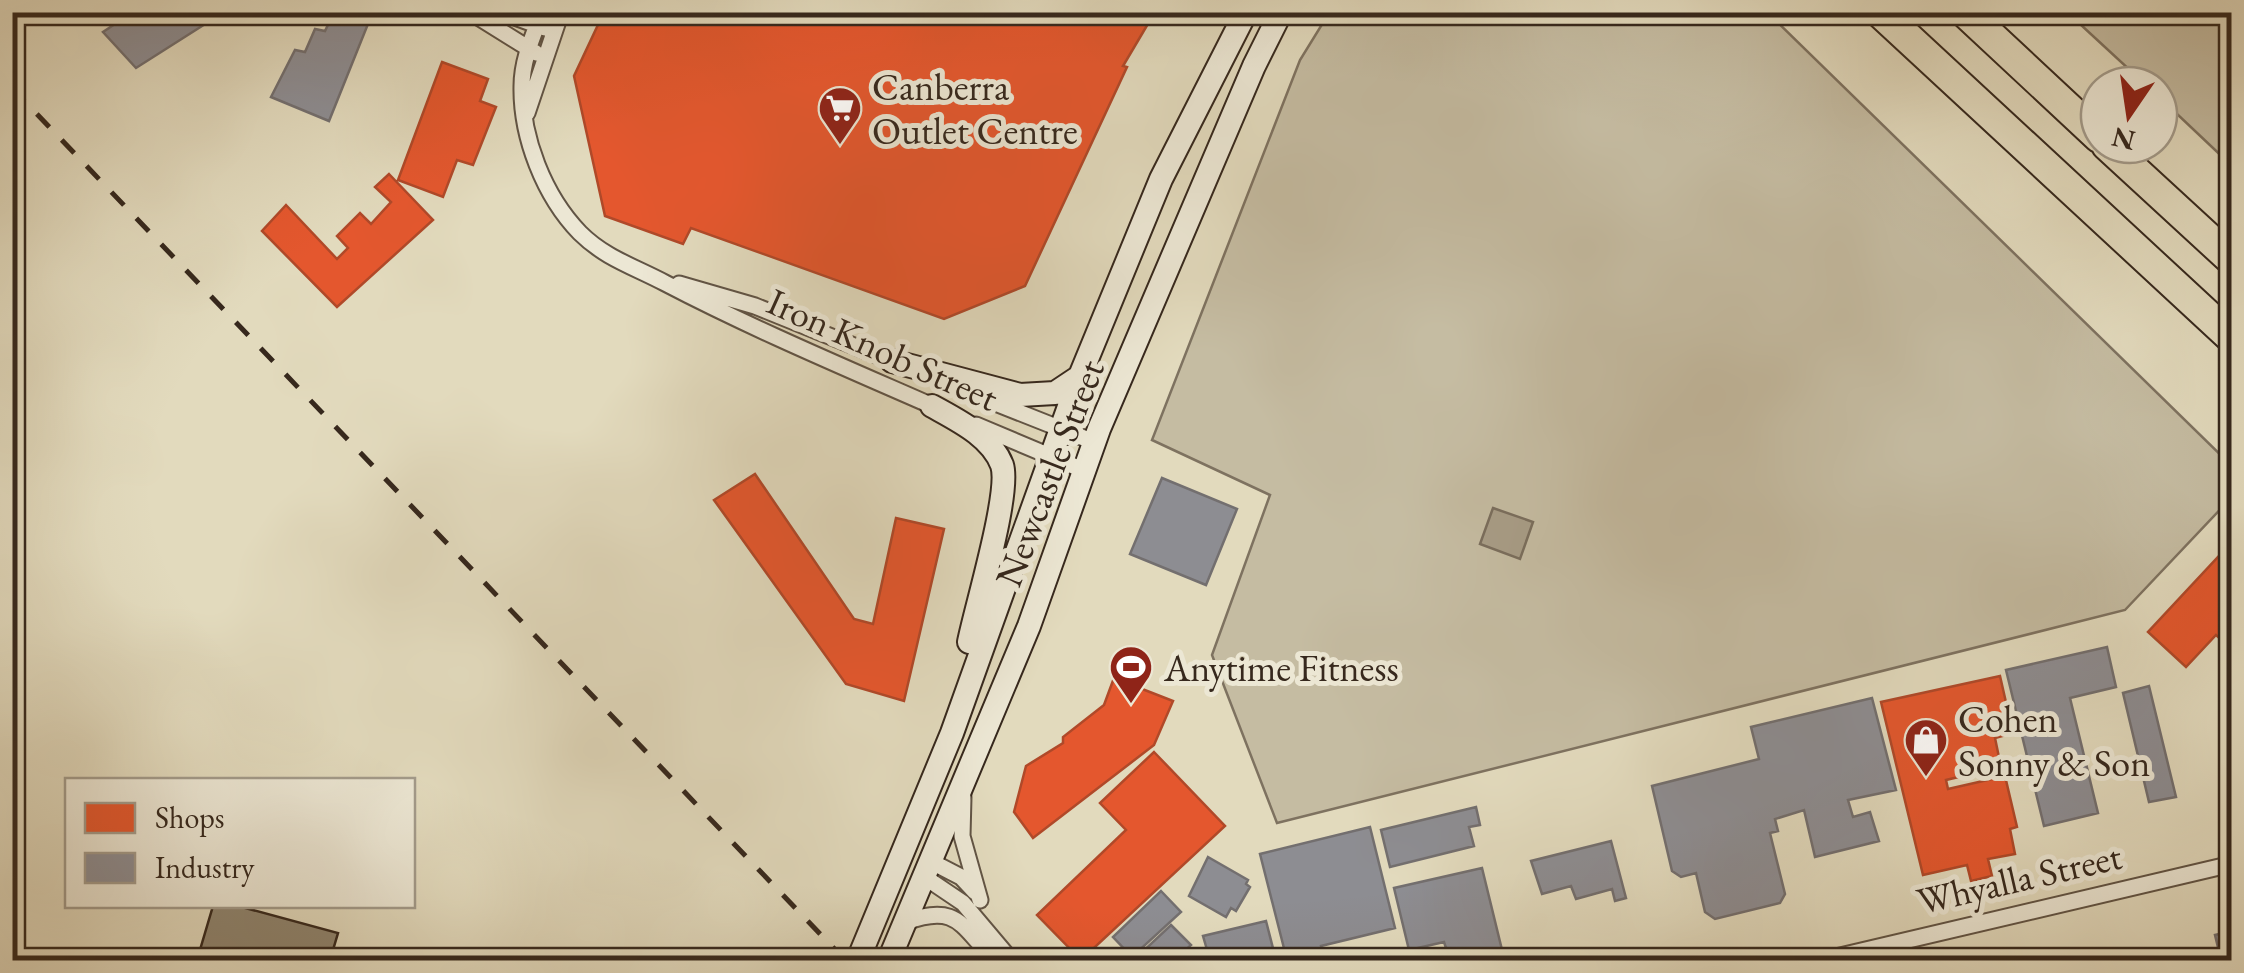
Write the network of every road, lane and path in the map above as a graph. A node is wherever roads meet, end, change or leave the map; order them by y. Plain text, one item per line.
1 (470, 12) edge
2 (501, 12) edge
3 (561, 12) edge
4 (1246, 12) edge
5 (1281, 12) edge
6 (1880, 12) edge
7 (1965, 12) edge
8 (540, 19) edge
9 (554, 31) junction
10 (528, 50) junction
11 (545, 56) junction
12 (527, 115) junction
13 (2079, 118) edge
14 (2129, 165) edge
15 (2232, 260) edge
16 (660, 280) junction
17 (2232, 338) edge
18 (892, 362) junction
19 (1080, 376) junction
20 (932, 406) junction
21 (1060, 429) junction
22 (1094, 442) junction
23 (1049, 457) junction
24 (1083, 470) junction
25 (952, 734) junction
26 (964, 788) junction
27 (902, 858) junction
28 (2232, 864) edge
29 (929, 870) junction
30 (980, 900) junction
31 (906, 922) junction
32 (998, 941) junction
33 (892, 954) edge
34 (858, 960) edge
35 (996, 960) edge
36 (1011, 960) edge
37 (1823, 960) edge

1 - 10 street
2 - 8 street
3 - 9 street
4 - 19 main road, Newcastle Street
5 - 22 main road, Newcastle Street
6 - 17 highway
7 - 13 highway
8 - 9 street
8 - 10 street, Iron Knob Street
9 - 11 street
10 - 11 street
10 - 12 street, Iron Knob Street
11 - 12 street
12 - 16 street, Iron Knob Street
14 - 15 highway
16 - 18 street, Iron Knob Street
16 - 20 street, Iron Knob Street
18 - 19 main road
18 - 21 street, Iron Knob Street
19 - 21 main road, Newcastle Street
20 - 23 street, Iron Knob Street
20 - 25 main road
21 - 22 street, Iron Knob Street
21 - 23 main road, Newcastle Street
22 - 24 main road, Newcastle Street
23 - 24 street, Iron Knob Street
23 - 25 main road, Newcastle Street
24 - 26 main road, Newcastle Street
25 - 27 main road, Newcastle Street
26 - 29 main road, Newcastle Street
26 - 30 street
27 - 29 main road
27 - 34 main road, Newcastle Street
28 - 37 street, Whyalla Street
29 - 30 street
29 - 31 main road, Newcastle Street
29 - 32 street
30 - 32 street
31 - 33 main road, Newcastle Street
31 - 35 street
32 - 36 street

